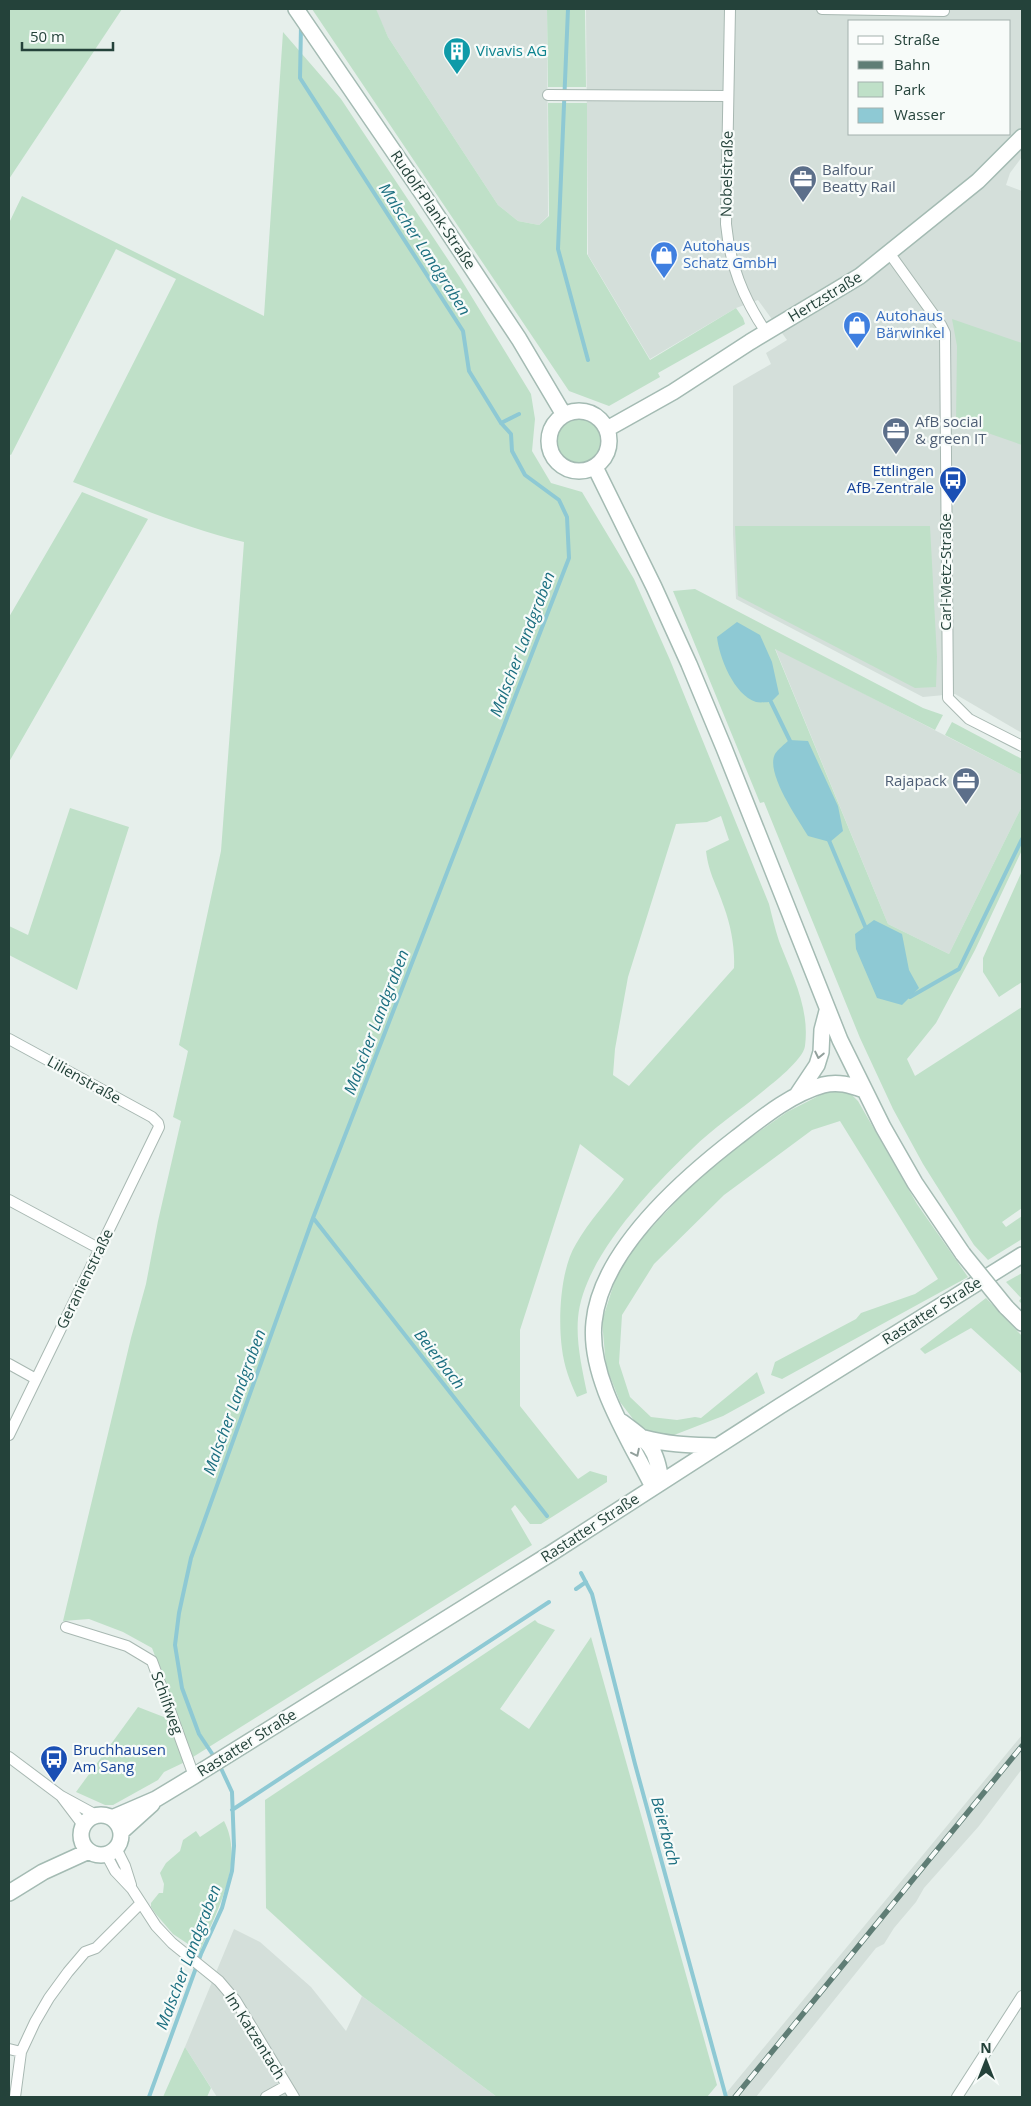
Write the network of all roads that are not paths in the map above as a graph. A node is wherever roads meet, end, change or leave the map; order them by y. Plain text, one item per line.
1 (296, 9) edge
2 (730, 9) edge
3 (822, 9) edge
4 (944, 11) dead end
5 (548, 95) dead end
6 (728, 96) junction
7 (1022, 137) edge
8 (890, 254) junction
9 (766, 332) junction
10 (564, 415) junction
11 (607, 429) junction
12 (595, 467) junction
13 (1022, 746) edge
14 (827, 1011) junction
15 (9, 1039) edge
16 (864, 1090) junction
17 (798, 1095) junction
18 (158, 1123) joint
19 (9, 1200) edge
20 (100, 1249) junction
21 (1022, 1255) edge
22 (1022, 1323) edge
23 (9, 1364) edge
24 (36, 1379) junction
25 (619, 1419) junction
26 (9, 1435) edge
27 (644, 1438) junction
28 (718, 1446) junction
29 (657, 1485) junction
30 (66, 1626) dead end
31 (9, 1757) edge
32 (194, 1776) junction
33 (60, 1796) junction
34 (156, 1799) junction
35 (96, 1815) junction
36 (112, 1818) junction
37 (82, 1831) junction
38 (121, 1832) junction
39 (89, 1851) junction
40 (111, 1851) junction
41 (43, 1872) junction
42 (9, 1893) edge
43 (141, 1903) junction
44 (1022, 1996) edge
45 (9, 2050) edge
46 (21, 2052) junction
47 (286, 2086) junction
48 (15, 2097) edge
49 (266, 2097) edge
50 (294, 2097) edge
51 (957, 2097) edge

1 - 10 main road, Rudolf-Plank-Straße
2 - 6 street, Nobelstraße
3 - 4 street
5 - 6 street
6 - 9 street, Nobelstraße
7 - 8 main road, Hertzstraße
8 - 9 main road, Hertzstraße
8 - 13 street, Carl-Metz-Straße
9 - 11 main road, Hertzstraße
10 - 11 main road
10 - 12 main road
11 - 12 main road
12 - 14 main road
14 - 16 main road
14 -> 17 main road
15 - 18 street, Lilienstraße
16 - 17 main road
16 - 22 main road, bridge
17 - 25 main road
18 - 20 street, Geranienstraße
19 - 20 street
20 - 24 street, Geranienstraße
21 - 28 main road, Rastatter Straße
23 - 24 street
24 - 26 street, Geranienstraße
25 - 27 main road
25 -> 29 main road
27 - 28 main road
27 - 29 main road
28 - 29 main road, Rastatter Straße
29 - 32 main road, Rastatter Straße
30 - 32 street, Schilfweg
31 - 33 street
32 - 34 main road, Rastatter Straße
33 - 35 street
33 - 37 street
34 - 36 main road, Rastatter Straße
34 - 38 main road, Rastatter Straße
35 - 36 main road
35 - 37 main road
36 - 38 main road
37 - 39 main road
37 - 41 main road
38 - 40 main road
39 - 40 main road
39 - 41 main road
40 - 43 street, Im Katzentach
41 - 42 main road
43 - 46 street
43 - 47 street, Im Katzentach
44 - 51 street
45 - 46 street
46 - 48 street
47 - 49 street
47 - 50 street, Im Katzentach

